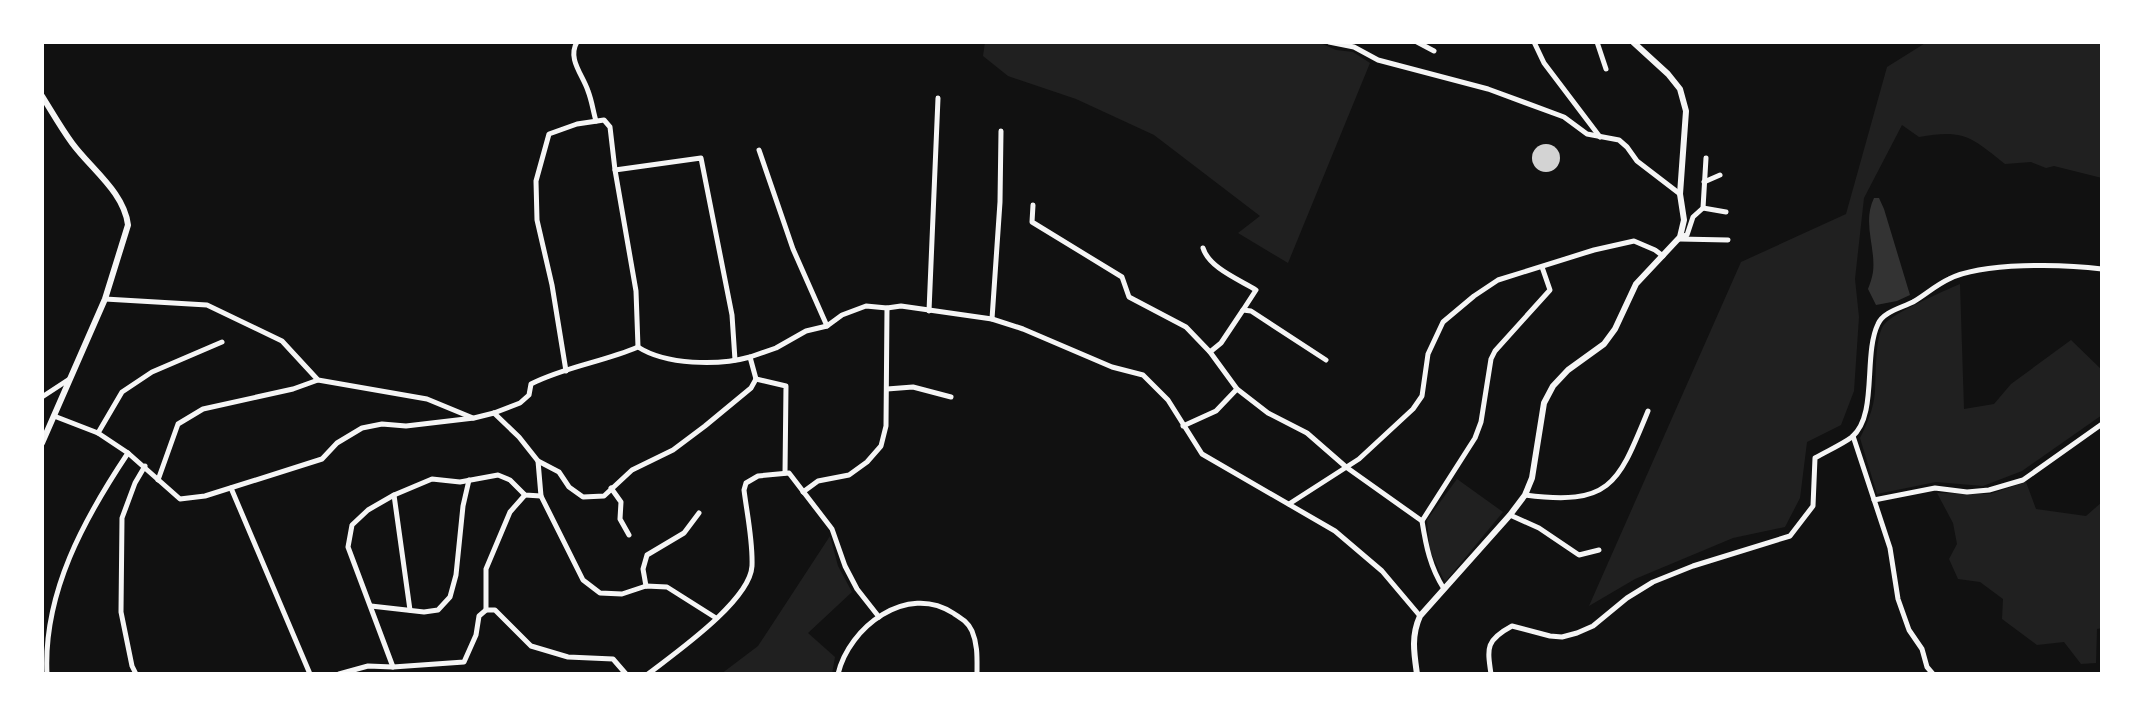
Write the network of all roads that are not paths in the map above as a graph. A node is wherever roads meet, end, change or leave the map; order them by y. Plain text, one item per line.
1 (577, 42) edge
2 (1329, 42) edge
3 (1417, 42) edge
4 (1534, 42) edge
5 (1597, 42) edge
6 (1633, 42) edge
7 (1434, 51) dead end
8 (1606, 68) dead end
9 (42, 96) edge
10 (937, 98) dead end
11 (596, 121) junction
12 (1001, 131) dead end
13 (1600, 137) junction
14 (759, 150) dead end
15 (1706, 158) dead end
16 (615, 170) junction
17 (1720, 175) dead end
18 (1704, 182) junction
19 (1680, 194) junction
20 (1033, 205) dead end
21 (1703, 208) junction
22 (1726, 212) dead end
23 (1680, 238) junction
24 (1728, 240) dead end
25 (1203, 248) dead end
26 (1662, 256) junction
27 (1542, 267) junction
28 (2102, 269) edge
29 (105, 299) junction
30 (887, 309) junction
31 (1243, 310) junction
32 (929, 311) junction
33 (992, 319) junction
34 (827, 326) junction
35 (222, 342) dead end
36 (638, 348) junction
37 (1210, 352) junction
38 (750, 357) junction
39 (735, 360) junction
40 (1326, 360) dead end
41 (566, 372) junction
42 (756, 379) junction
43 (68, 380) junction
44 (317, 380) junction
45 (887, 389) junction
46 (1237, 389) junction
47 (42, 397) edge
48 (951, 397) dead end
49 (1648, 411) dead end
50 (494, 413) junction
51 (54, 416) junction
52 (474, 418) junction
53 (2102, 424) edge
54 (1183, 426) junction
55 (98, 433) junction
56 (1853, 436) junction
57 (42, 443) edge
58 (128, 453) junction
59 (538, 461) junction
60 (145, 467) junction
61 (1346, 467) junction
62 (785, 473) junction
63 (158, 480) junction
64 (469, 480) junction
65 (231, 488) junction
66 (611, 488) junction
67 (803, 492) junction
68 (394, 495) junction
69 (525, 495) junction
70 (1525, 495) junction
71 (541, 496) junction
72 (1874, 500) junction
73 (1289, 504) junction
74 (699, 513) dead end
75 (1510, 515) junction
76 (1422, 521) junction
77 (629, 535) dead end
78 (1599, 550) dead end
79 (646, 586) junction
80 (1444, 589) junction
81 (371, 606) junction
82 (410, 610) junction
83 (486, 610) junction
84 (1420, 616) junction
85 (879, 617) junction
86 (716, 618) junction
87 (393, 667) junction
88 (47, 674) edge
89 (136, 674) edge
90 (310, 674) edge
91 (339, 674) edge
92 (626, 674) edge
93 (648, 674) edge
94 (838, 674) edge
95 (977, 674) edge
96 (1417, 674) edge
97 (1491, 674) edge
98 (1933, 674) edge

1 - 11 street
2 - 13 street
3 - 7 street
4 - 13 street
5 - 8 street
6 - 19 street
9 - 29 street
10 - 32 street
11 - 16 street
11 - 41 street
12 - 33 street
13 - 19 street
14 - 34 street
15 - 18 street
16 - 36 street
16 - 39 street
17 - 18 street
18 - 21 street
19 - 23 street
20 - 37 street
21 - 22 street
21 - 23 street
23 - 24 street
23 - 26 street
25 - 31 street
26 - 27 street
26 - 70 street
27 - 61 street
27 - 76 street
28 - 56 street
29 - 43 street
29 - 44 street
30 - 32 street
30 - 34 street
30 - 45 street
31 - 37 street
31 - 40 street
32 - 33 street
33 - 54 street
34 - 38 street
35 - 55 street
36 - 39 street
36 - 41 street
37 - 46 street
38 - 39 street
38 - 42 street
41 - 50 street
42 - 62 street
42 - 66 street
43 - 47 street
43 - 51 street
44 - 52 street
44 - 63 street
45 - 48 street
45 - 67 street
46 - 54 street
46 - 61 street
49 - 70 street
50 - 52 street
50 - 59 street
51 - 55 street
51 - 57 street
52 - 65 street
53 - 72 street
54 - 73 street
55 - 58 street
56 - 72 street
56 - 97 street
58 - 60 street
58 - 88 street
59 - 66 street
59 - 71 street
60 - 63 street
60 - 89 street
61 - 73 street
61 - 76 street
62 - 67 street
62 - 86 street
63 - 65 street
64 - 68 street
64 - 69 street
64 - 82 street
65 - 90 street
66 - 77 street
67 - 85 street
68 - 81 street
68 - 82 street
69 - 71 street
69 - 83 street
70 - 75 street
71 - 79 street
72 - 98 street
73 - 84 street
74 - 79 street
75 - 78 street
75 - 80 street
76 - 80 street
79 - 86 street
80 - 84 street
81 - 82 street
81 - 87 street
83 - 87 street
83 - 92 street
84 - 96 street
85 - 94 street
85 - 95 street
86 - 93 street
87 - 91 street

